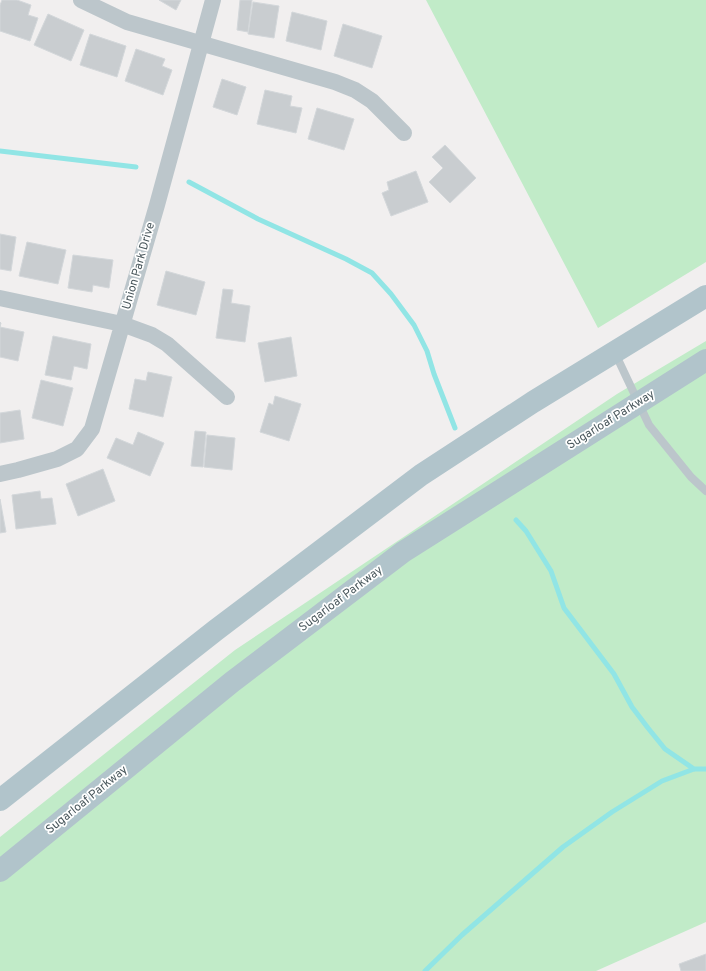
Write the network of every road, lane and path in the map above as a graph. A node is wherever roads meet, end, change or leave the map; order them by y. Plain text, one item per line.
1 (81, 0) edge
2 (213, 0) edge
3 (201, 44) junction
4 (404, 133) dead end
5 (706, 296) edge
6 (0, 298) edge
7 (122, 324) junction
8 (614, 352) junction
9 (706, 360) edge
10 (227, 397) dead end
11 (638, 402) junction
12 (0, 474) edge
13 (706, 491) edge
14 (0, 800) edge
15 (0, 871) edge

1 - 3 street
2 - 3 street, Union Park Drive
3 - 4 street
3 - 7 street, Union Park Drive
5 - 8 main road
6 - 7 street
7 - 10 street
7 - 12 street, Union Park Drive
8 - 11 lane
8 - 14 main road
9 - 11 main road, Sugarloaf Parkway
11 - 13 lane
11 - 15 main road, Sugarloaf Parkway

